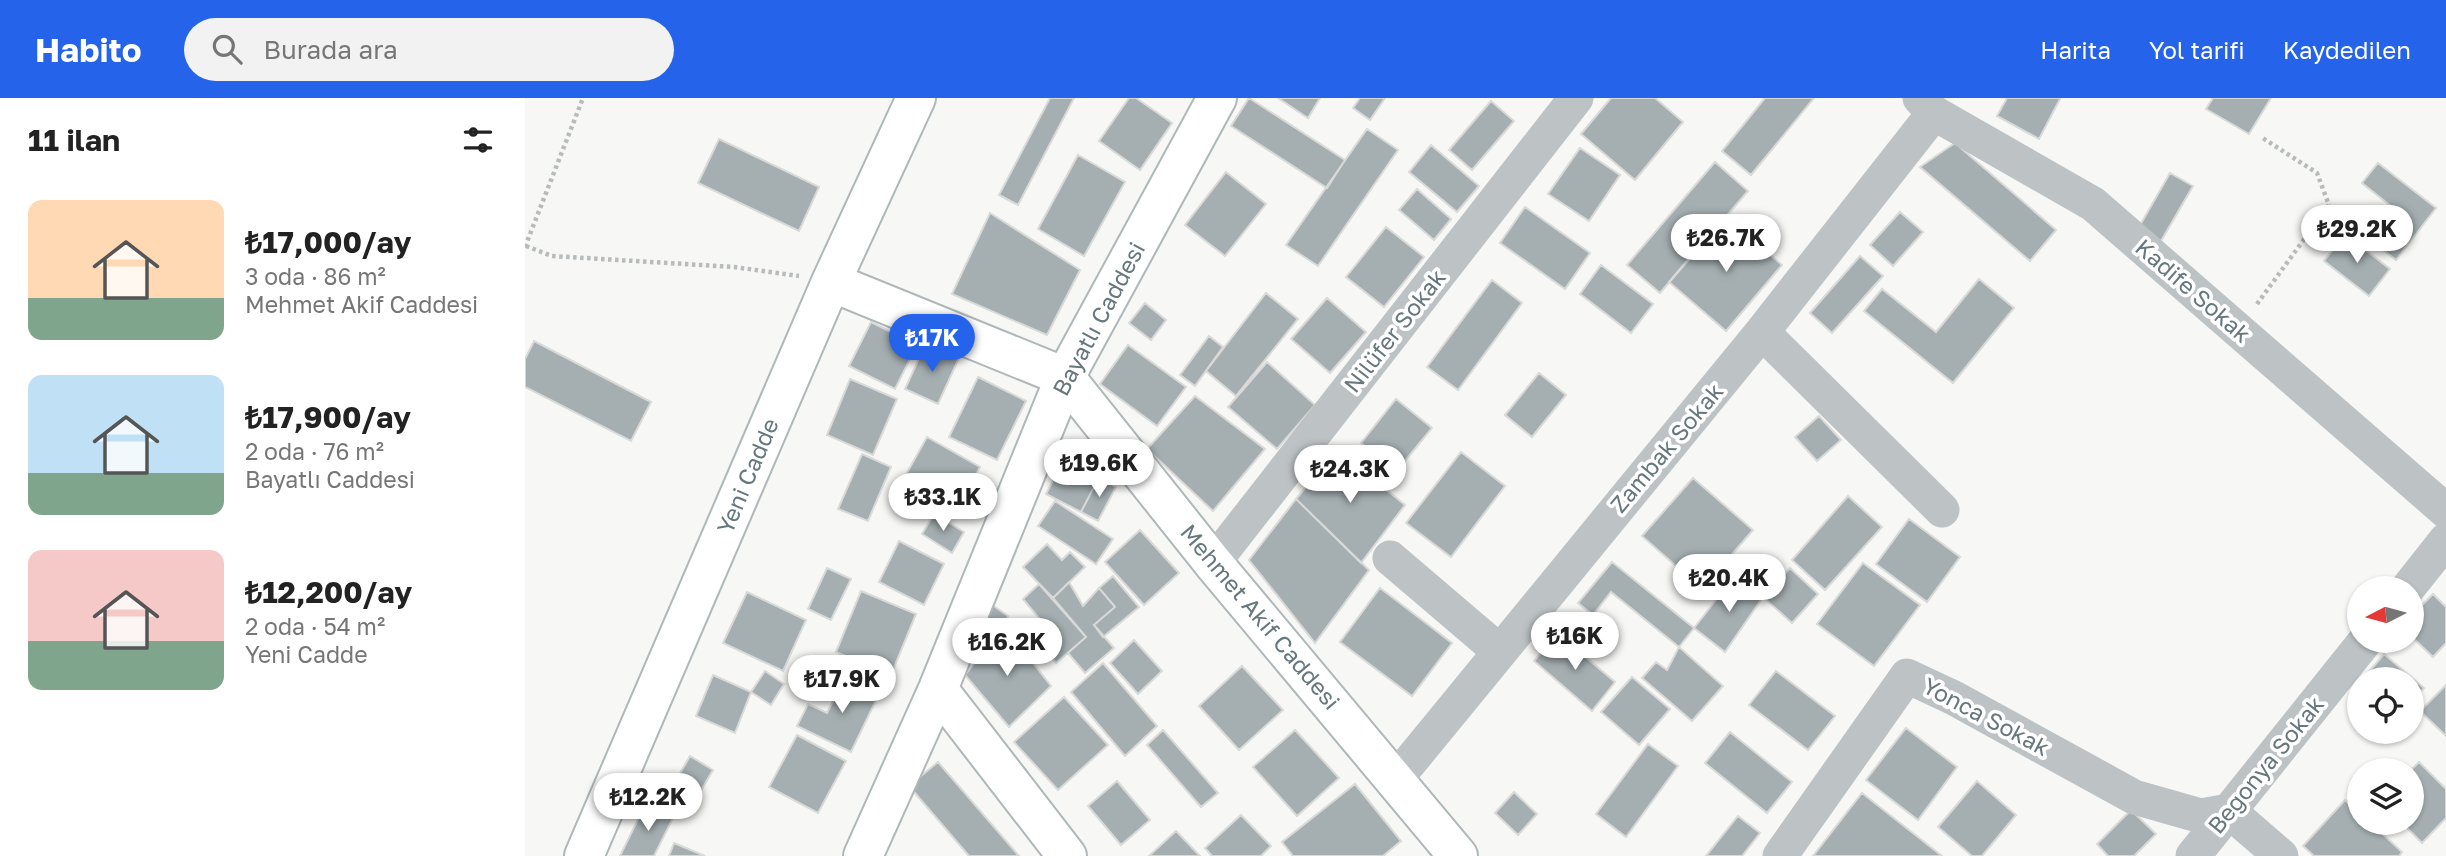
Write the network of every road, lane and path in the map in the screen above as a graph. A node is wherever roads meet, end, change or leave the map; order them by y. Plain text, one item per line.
1 (583, 98) edge
2 (916, 98) edge
3 (1217, 98) edge
4 (1576, 98) edge
5 (1927, 105) edge
6 (2262, 137) dead end
7 (525, 247) edge
8 (831, 282) junction
9 (2238, 330) junction
10 (1762, 332) junction
11 (1065, 377) junction
12 (1942, 510) dead end
13 (2446, 511) edge
14 (2446, 540) edge
15 (1390, 558) dead end
16 (1213, 563) junction
17 (2418, 576) edge
18 (1499, 651) junction
19 (2355, 653) edge
20 (938, 689) junction
21 (1395, 780) junction
22 (2229, 811) junction
23 (584, 856) edge
24 (863, 856) edge
25 (1067, 856) edge
26 (1458, 856) edge
27 (1780, 856) edge
28 (2193, 856) edge
29 (2281, 856) edge

1 - 7 path
2 - 8 street, Yeni Cadde
3 - 11 street, Bayatlı Caddesi
4 - 16 street, Nilüfer Sokak
5 - 9 street, Kadife Sokak
5 - 10 street, Zambak Sokak
6 - 9 path
7 - 8 path
8 - 11 street, Mehmet Akif Caddesi
8 - 23 street, Yeni Cadde
9 - 13 street, Kadife Sokak
10 - 12 street
10 - 18 street, Zambak Sokak
11 - 16 street, Mehmet Akif Caddesi
11 - 20 street, Bayatlı Caddesi
14 - 17 street
15 - 18 street
16 - 21 street, Mehmet Akif Caddesi
18 - 21 street, Zambak Sokak
19 - 22 street, Begonya Sokak
20 - 24 street, Bayatlı Caddesi
20 - 25 street
21 - 26 street, Mehmet Akif Caddesi
22 - 27 street, Yonca Sokak
22 - 28 street, Begonya Sokak
22 - 29 street

